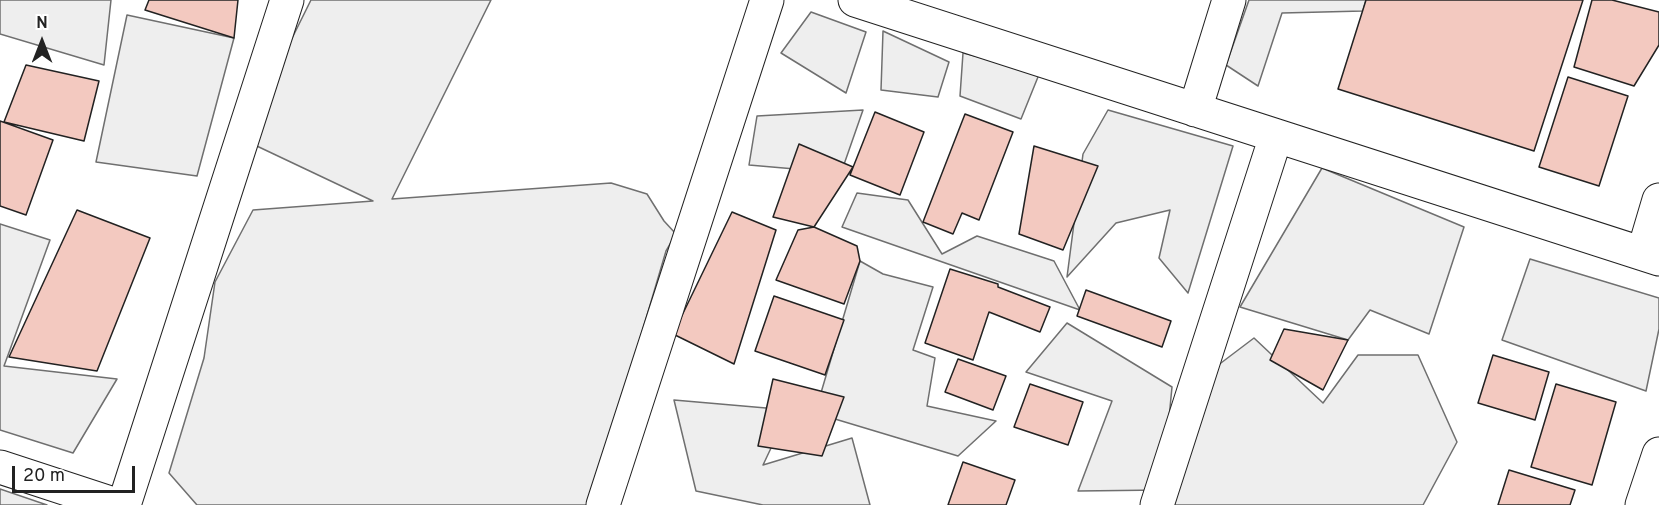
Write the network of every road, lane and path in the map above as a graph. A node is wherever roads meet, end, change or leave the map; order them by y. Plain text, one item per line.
1 (287, 0) edge
2 (767, 0) edge
3 (855, 0) edge
4 (1229, 0) edge
5 (1195, 110) junction
6 (1276, 136) junction
7 (1659, 200) edge
8 (1651, 257) edge
9 (1659, 454) edge
10 (0, 467) edge
11 (116, 505) edge
12 (124, 505) edge
13 (603, 505) edge
14 (1157, 505) edge
15 (1642, 505) edge

1 - 12 street
2 - 13 street
3 - 5 street
4 - 5 street
5 - 6 street
6 - 8 street
6 - 14 street
7 - 8 street
9 - 15 street
10 - 11 street

